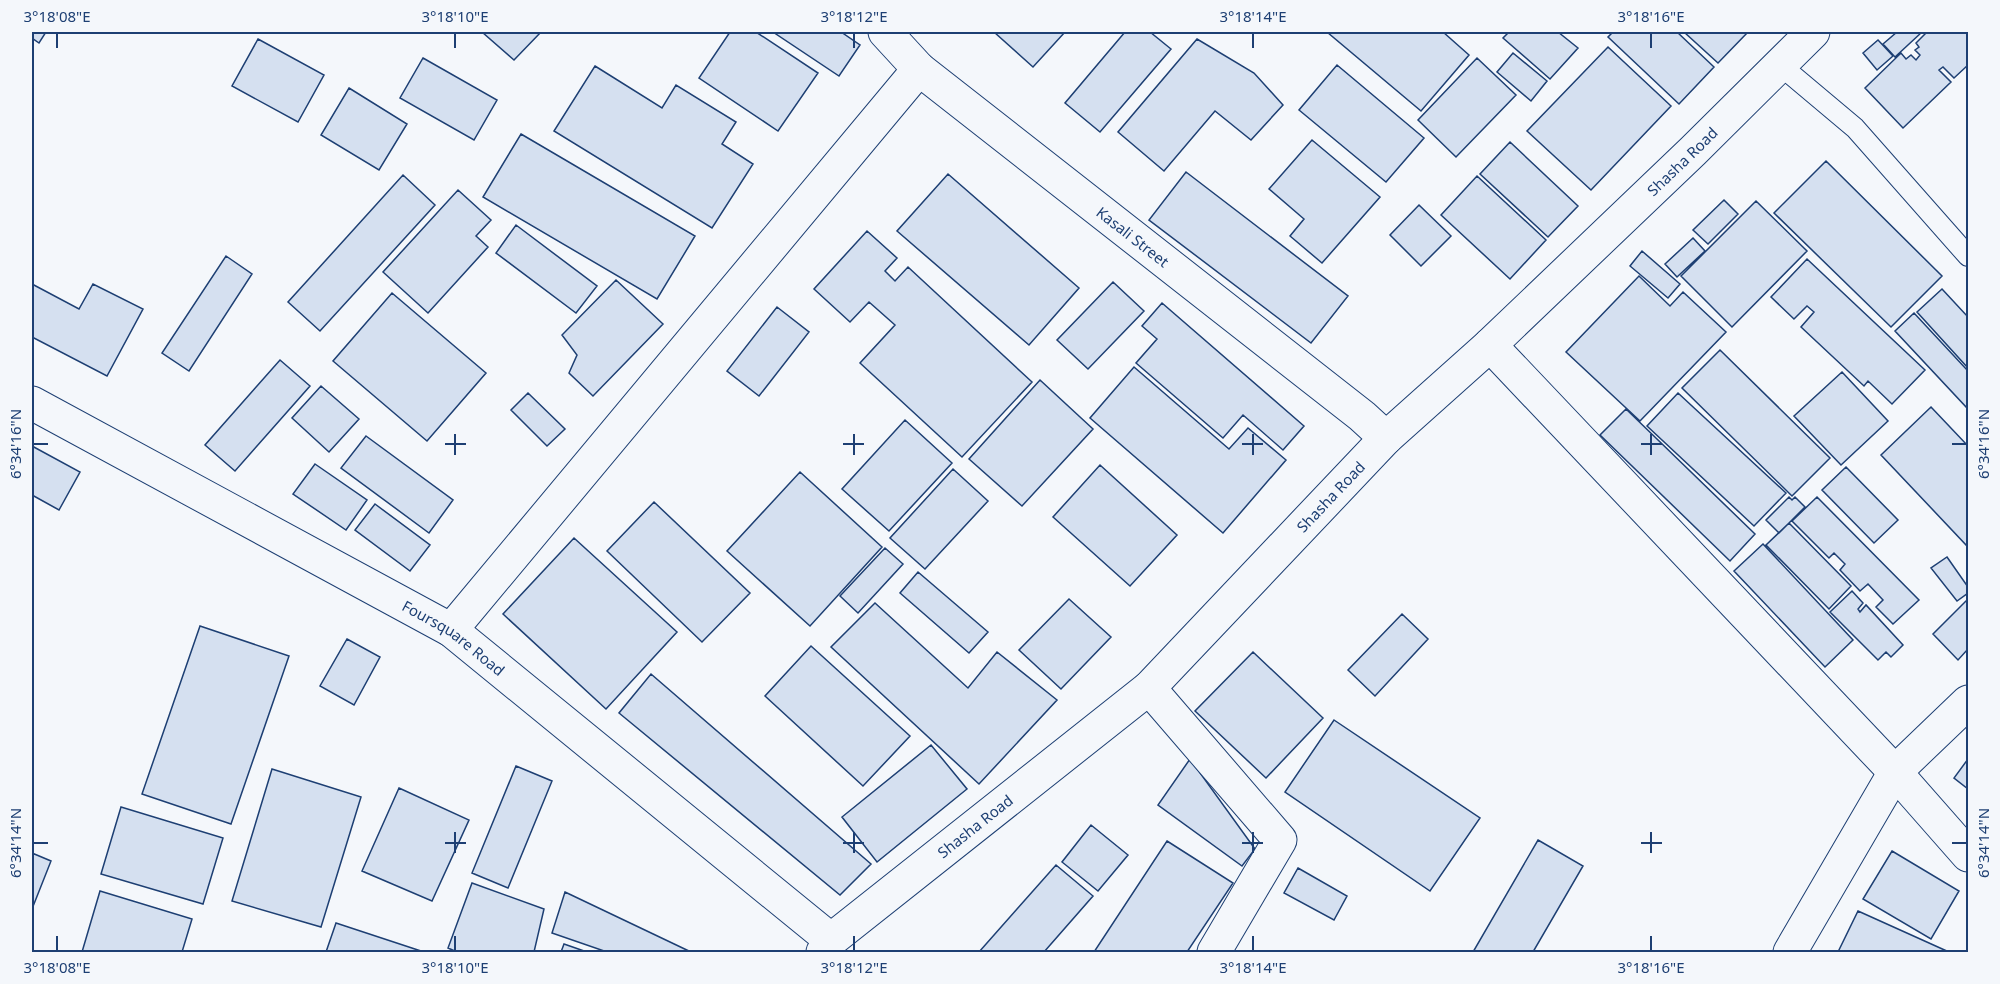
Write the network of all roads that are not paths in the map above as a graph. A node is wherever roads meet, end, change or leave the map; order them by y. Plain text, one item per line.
1 (885, 32) edge
2 (1814, 32) edge
3 (1780, 65) junction
4 (919, 69) junction
5 (1968, 256) edge
6 (1490, 345) junction
7 (32, 403) edge
8 (1386, 438) junction
9 (451, 630) junction
10 (1149, 688) junction
11 (1968, 702) edge
12 (1895, 772) junction
13 (1968, 855) edge
14 (827, 946) edge
15 (1214, 952) edge
16 (1790, 952) edge

1 - 4 street, Kasali Street
2 - 3 street, Shasha Road
3 - 5 lane
3 - 6 street, Shasha Road
4 - 8 street, Kasali Street
4 - 9 street
6 - 8 street, Shasha Road
6 - 12 street
7 - 9 street, Foursquare Road
8 - 10 street, Shasha Road
9 - 14 street, Foursquare Road
10 - 14 street, Shasha Road
10 - 15 street
11 - 12 street
12 - 13 street
12 - 16 street

